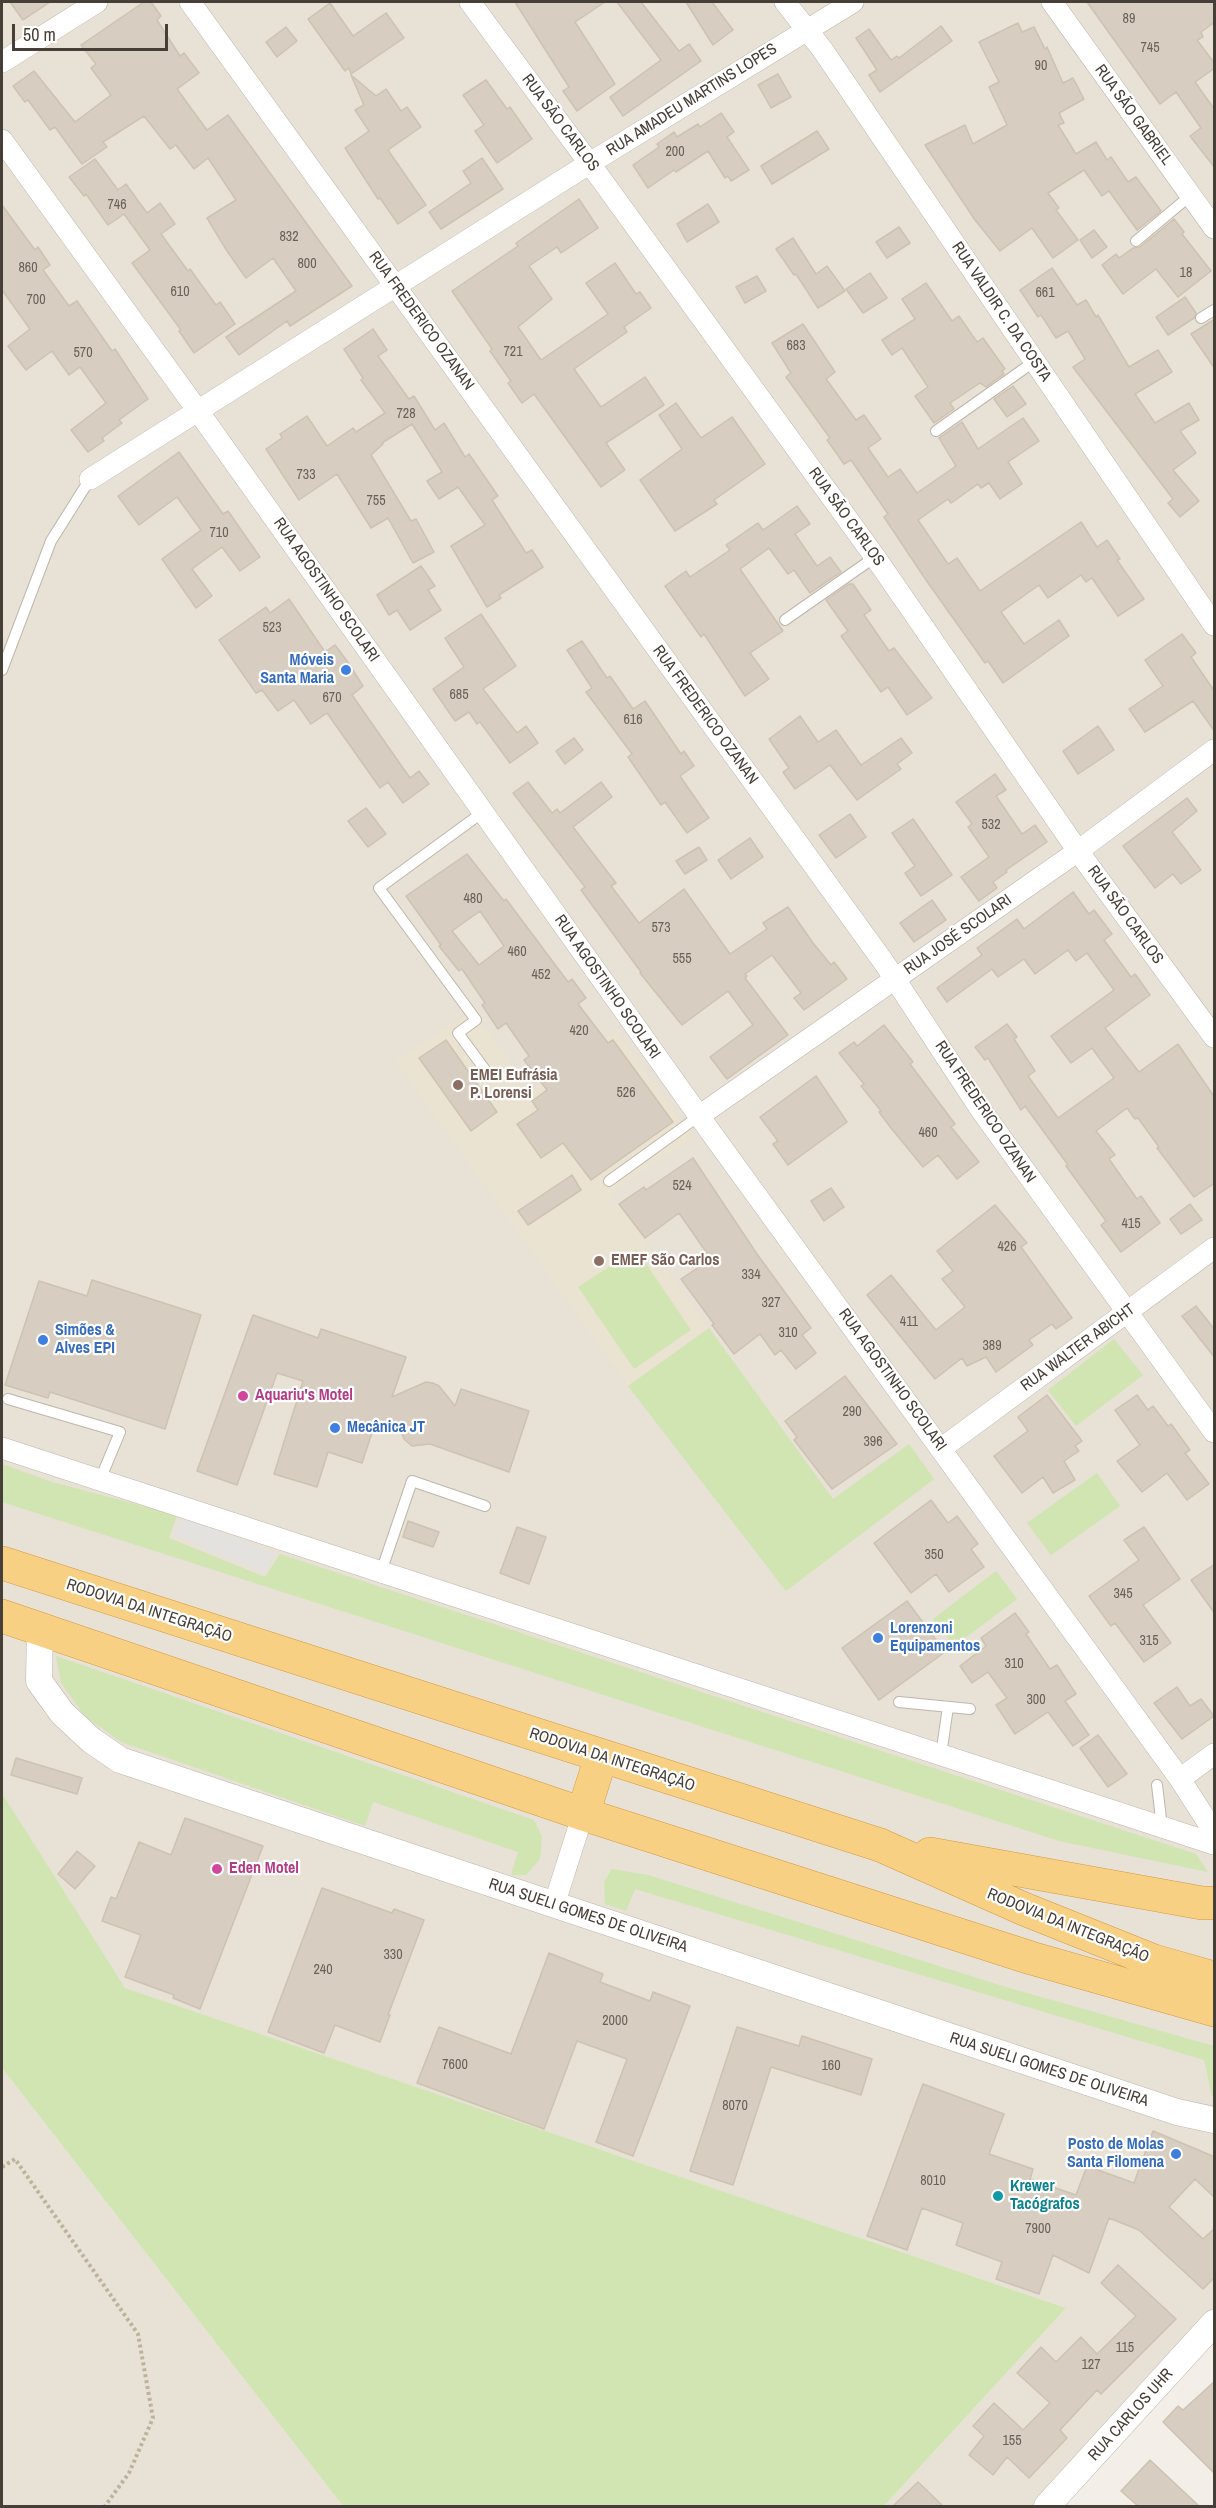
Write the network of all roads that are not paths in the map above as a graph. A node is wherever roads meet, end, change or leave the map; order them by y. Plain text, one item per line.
1 (97, 2) edge
2 (190, 2) edge
3 (470, 2) edge
4 (785, 2) edge
5 (853, 2) edge
6 (1052, 2) edge
7 (808, 29) junction
8 (2, 62) edge
9 (2, 140) edge
10 (590, 163) junction
11 (1191, 195) junction
12 (1215, 228) edge
13 (1136, 241) dead end
14 (395, 285) junction
15 (1215, 310) edge
16 (1201, 318) dead end
17 (1035, 361) junction
18 (198, 411) junction
19 (936, 431) dead end
20 (90, 479) joint
21 (875, 557) junction
22 (785, 620) dead end
23 (1215, 625) edge
24 (2, 670) edge
25 (1215, 750) edge
26 (483, 812) junction
27 (1078, 851) junction
28 (895, 979) junction
29 (1215, 1037) edge
30 (486, 1071) dead end
31 (699, 1116) junction
32 (609, 1181) dead end
33 (1215, 1248) edge
34 (1127, 1313) junction
35 (8, 1399) dead end
36 (1215, 1432) edge
37 (2, 1448) edge
38 (942, 1448) junction
39 (100, 1480) junction
40 (485, 1506) dead end
41 (2, 1563) edge
42 (381, 1572) junction
43 (2, 1616) edge
44 (40, 1629) junction
45 (899, 1702) dead end
46 (948, 1707) junction
47 (970, 1709) dead end
48 (1215, 1754) edge
49 (941, 1755) junction
50 (601, 1757) junction
51 (1180, 1779) junction
52 (1157, 1785) dead end
53 (583, 1814) junction
54 (1162, 1828) junction
55 (1215, 1832) edge
56 (1215, 1844) edge
57 (880, 1845) junction
58 (1215, 1903) edge
59 (554, 1905) junction
60 (1215, 1978) edge
61 (1215, 2010) edge
62 (1215, 2120) edge
63 (1215, 2323) edge
64 (1047, 2506) edge

1 - 8 street
2 - 14 street, RUA FREDERICO OZANAN
3 - 10 street, RUA SÃO CARLOS
4 - 7 street, RUA VALDIR C. DA COSTA
5 - 7 street, RUA AMADEU MARTINS LOPES
6 - 11 street, RUA SÃO GABRIEL
7 - 10 street, RUA AMADEU MARTINS LOPES
7 - 17 street, RUA VALDIR C. DA COSTA
9 - 18 street, RUA AGOSTINHO SCOLARI
10 - 14 street, RUA AMADEU MARTINS LOPES
10 - 21 street, RUA SÃO CARLOS
11 - 12 street, RUA SÃO GABRIEL
11 - 13 lane
14 - 18 street, RUA AMADEU MARTINS LOPES
14 - 28 street, RUA FREDERICO OZANAN
15 - 16 lane
17 - 19 lane
17 - 23 street, RUA VALDIR C. DA COSTA
18 - 20 street, RUA AMADEU MARTINS LOPES
18 - 26 street, RUA AGOSTINHO SCOLARI
20 - 24 lane
21 - 22 lane
21 - 27 street, RUA SÃO CARLOS
25 - 27 street, RUA JOSÉ SCOLARI
26 - 30 lane
26 - 31 street, RUA AGOSTINHO SCOLARI
27 - 28 street, RUA JOSÉ SCOLARI
27 - 29 street, RUA SÃO CARLOS
28 - 31 street, RUA JOSÉ SCOLARI
28 - 34 street, RUA FREDERICO OZANAN
31 - 32 lane
31 - 38 street, RUA AGOSTINHO SCOLARI
33 - 34 street, RUA WALTER ABICHT
34 - 36 street, RUA FREDERICO OZANAN
34 - 38 street, RUA WALTER ABICHT
35 - 39 lane
37 - 39 street
38 - 51 street, RUA AGOSTINHO SCOLARI
39 - 42 street
40 - 42 lane
41 - 50 highway, RODOVIA DA INTEGRAÇÃO
42 - 49 street
43 - 44 highway, RODOVIA DA INTEGRAÇÃO
44 - 53 highway, RODOVIA DA INTEGRAÇÃO
44 - 59 street, RUA SUELI GOMES DE OLIVEIRA
45 - 46 lane
46 - 47 lane
46 - 49 lane
48 - 51 street
49 - 54 street
50 - 53 highway
50 - 57 highway, RODOVIA DA INTEGRAÇÃO
51 - 55 street, RUA AGOSTINHO SCOLARI
52 - 54 lane
53 - 59 street
53 - 61 highway, RODOVIA DA INTEGRAÇÃO
54 - 56 street
57 - 58 highway
57 - 60 highway, RODOVIA DA INTEGRAÇÃO
59 - 62 street, RUA SUELI GOMES DE OLIVEIRA
63 - 64 street, RUA CARLOS UHR

